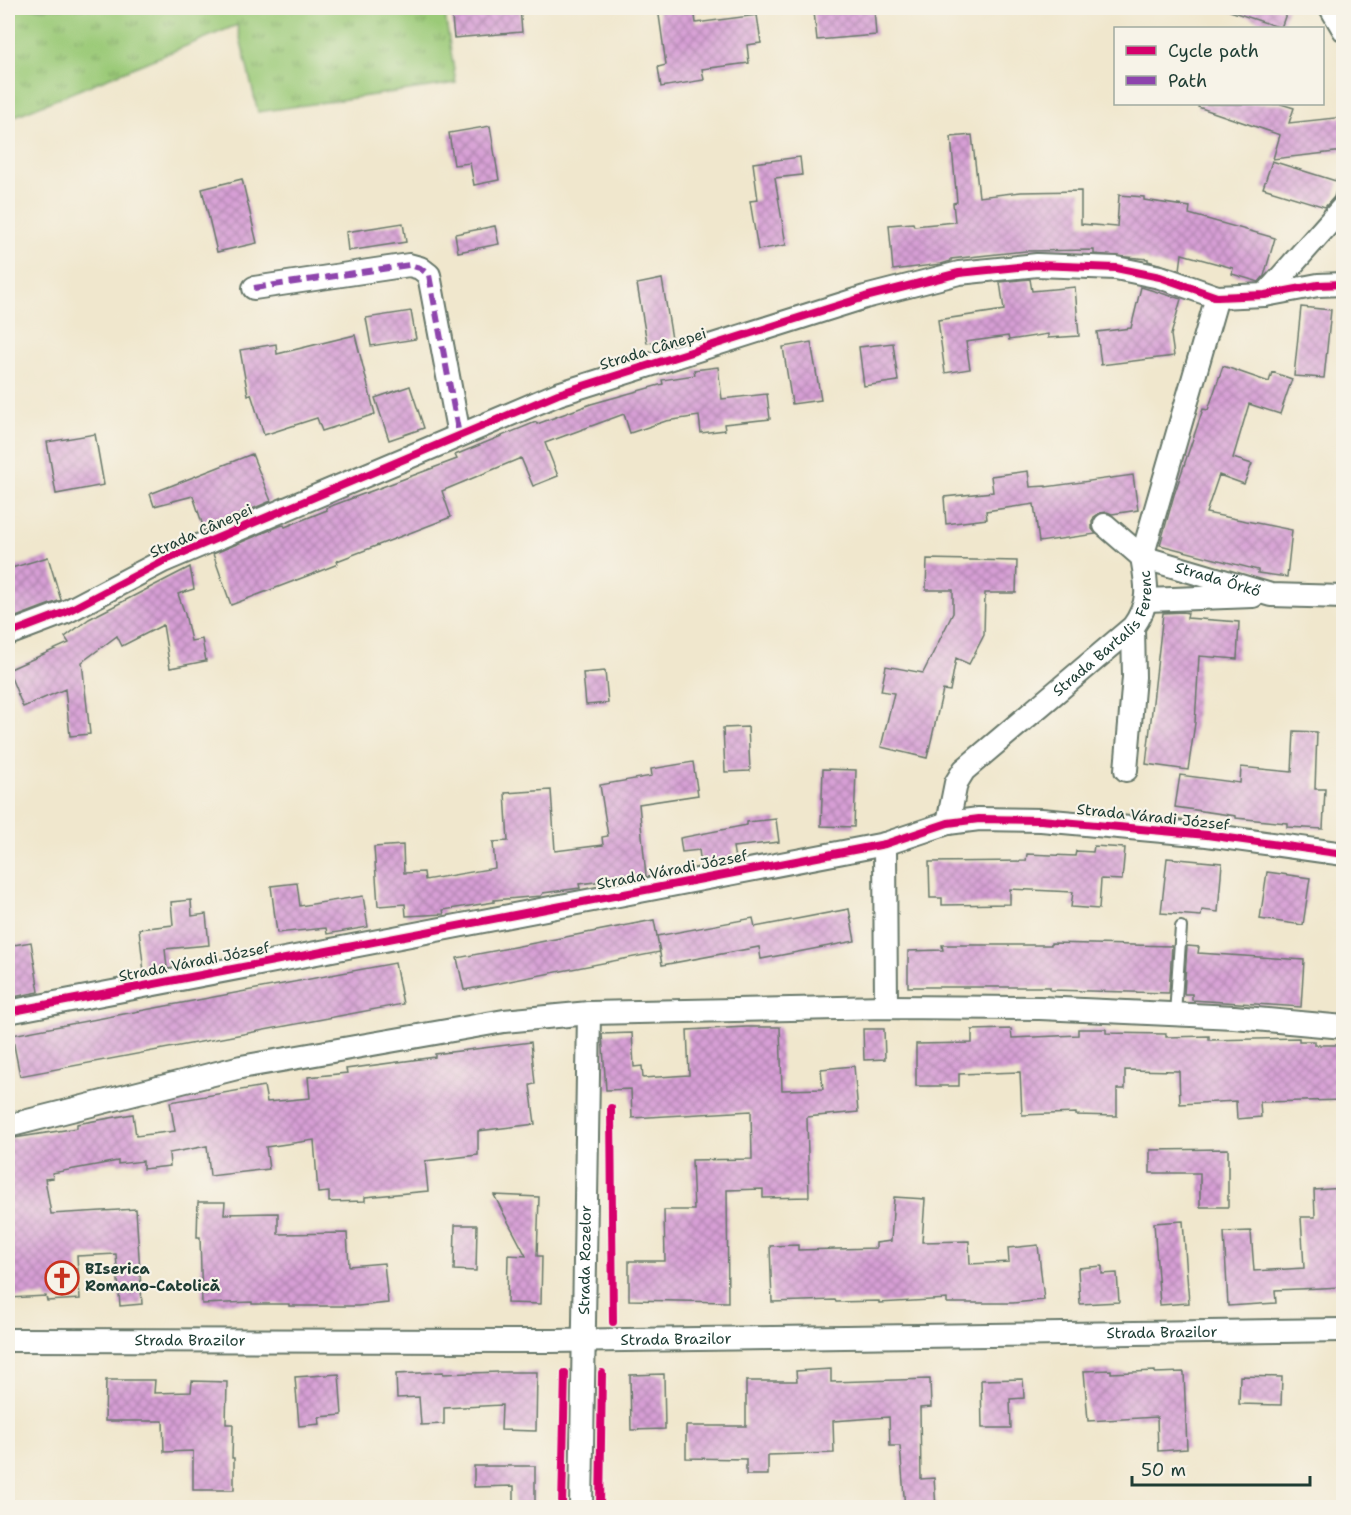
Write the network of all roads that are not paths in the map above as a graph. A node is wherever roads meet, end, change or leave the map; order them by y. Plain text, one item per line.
1 (1331, 8) edge
2 (1344, 30) edge
3 (1344, 206) edge
4 (1344, 284) edge
5 (254, 288) dead end
6 (1264, 295) junction
7 (1217, 297) junction
8 (459, 435) junction
9 (1105, 525) dead end
10 (1142, 557) junction
11 (1271, 595) junction
12 (1344, 597) edge
13 (1146, 600) junction
14 (1133, 627) junction
15 (8, 634) edge
16 (1126, 770) dead end
17 (948, 823) junction
18 (885, 844) junction
19 (1344, 854) edge
20 (1181, 927) dead end
21 (886, 1007) junction
22 (8, 1012) edge
23 (589, 1013) junction
24 (1175, 1014) junction
25 (1344, 1027) edge
26 (8, 1126) edge
27 (1344, 1330) edge
28 (8, 1340) edge
29 (584, 1341) junction
30 (581, 1508) edge

1 - 2 street
3 - 6 street
4 - 6 street, Strada Cânepei
5 - 8 street
6 - 7 street, Strada Cânepei
7 - 8 street, Strada Cânepei
7 - 10 street, Strada Bartalis Ferenc
8 - 15 street, Strada Cânepei
9 - 10 street, Strada Őrkő
10 - 11 street, Strada Őrkő
10 - 13 street, Strada Bartalis Ferenc
11 - 12 street, Strada Őrkő
11 - 13 street, Strada Őrkő
13 - 14 street, Strada Bartalis Ferenc
14 - 16 street
14 - 17 street, Strada Bartalis Ferenc
17 - 18 street, Strada Váradi József
17 - 19 street, Strada Váradi József
18 - 21 street
18 - 22 street, Strada Váradi József
20 - 24 lane
21 - 23 street
21 - 24 street
23 - 26 street
23 - 29 street, Strada Rozelor
24 - 25 street
27 - 29 street, Strada Brazilor
28 - 29 street, Strada Brazilor
29 - 30 street, Strada Rozelor

